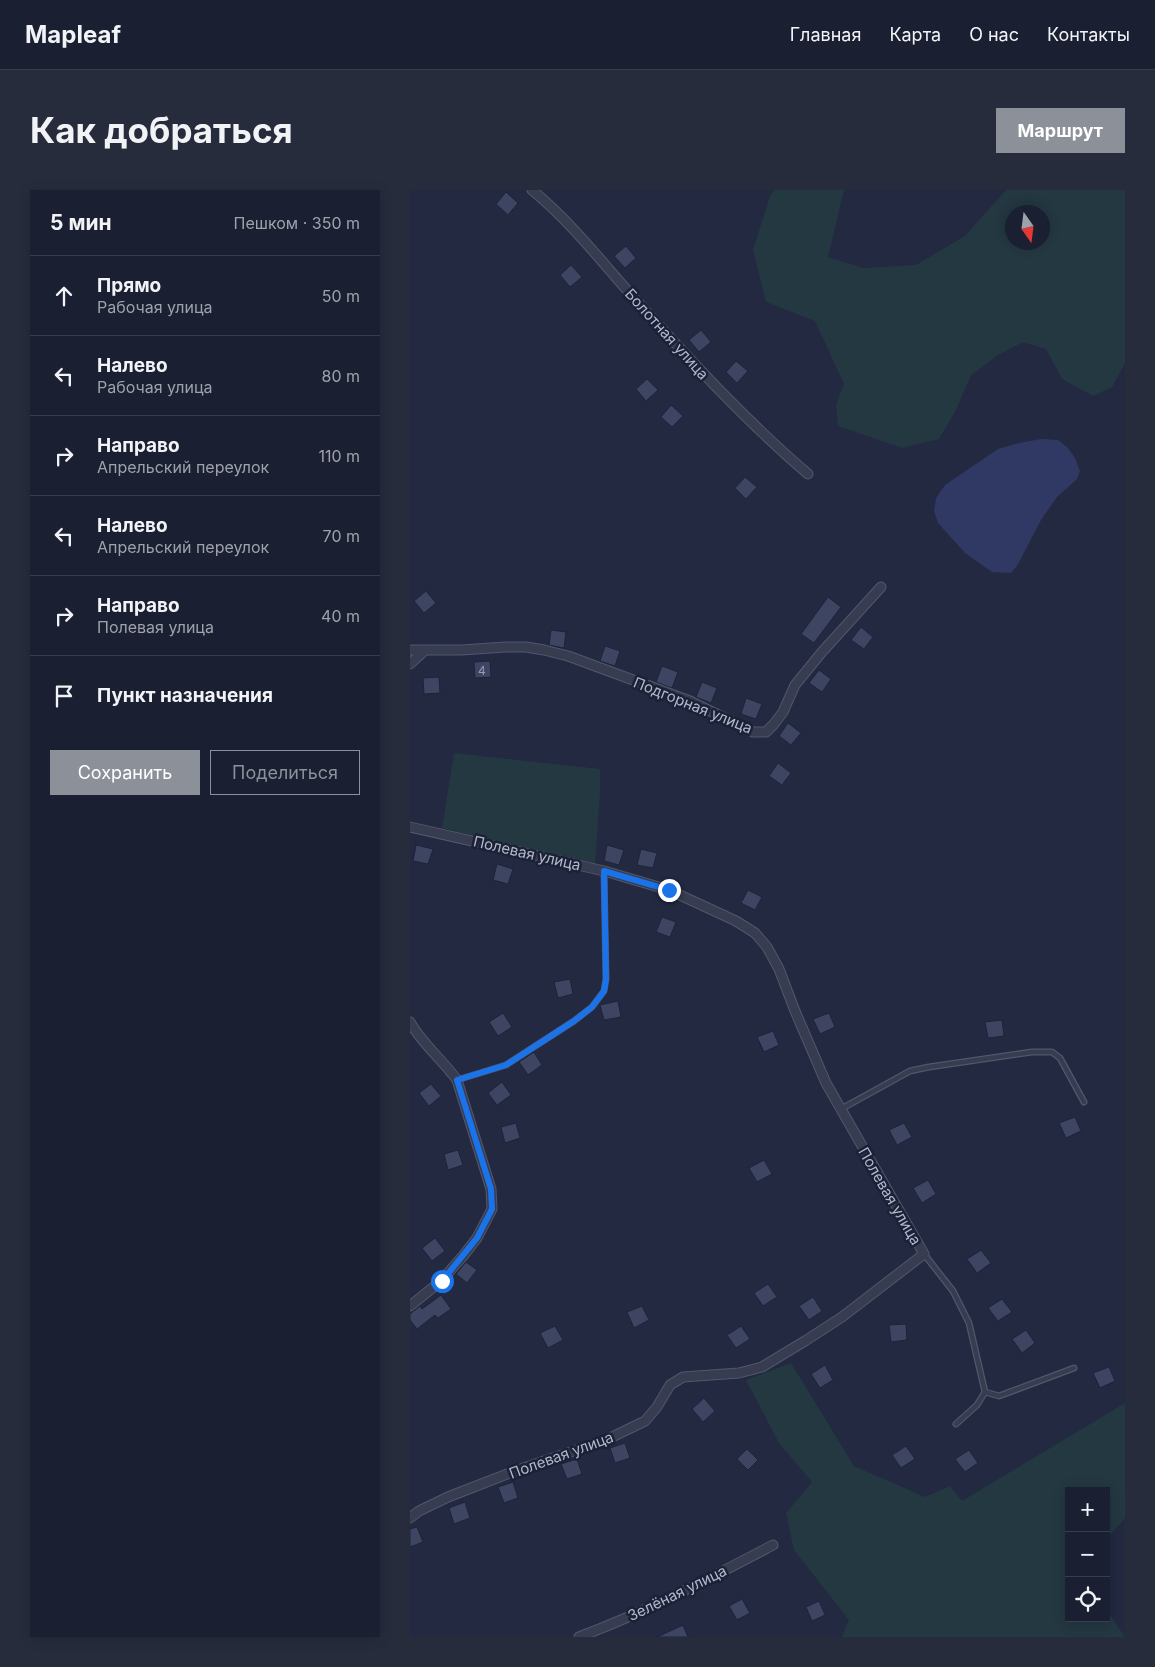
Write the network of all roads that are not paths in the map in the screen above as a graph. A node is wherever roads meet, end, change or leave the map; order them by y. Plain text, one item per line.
1 (532, 190) edge
2 (808, 474) dead end
3 (881, 587) dead end
4 (410, 650) edge
5 (424, 651) junction
6 (410, 664) edge
7 (410, 827) edge
8 (604, 871) junction
9 (410, 1022) edge
10 (457, 1080) junction
11 (1084, 1102) dead end
12 (840, 1110) junction
13 (924, 1254) junction
14 (410, 1306) edge
15 (1074, 1368) dead end
16 (986, 1392) junction
17 (956, 1424) dead end
18 (410, 1518) edge
19 (772, 1545) dead end
20 (579, 1637) edge

1 - 2 street, Болотная улица
3 - 5 street, Подгорная улица
4 - 5 street, Подгорная улица
5 - 6 street
7 - 8 street, Полевая улица
8 - 10 lane
8 - 12 street, Полевая улица
9 - 10 street
10 - 14 street
11 - 12 lane
12 - 13 street, Полевая улица
13 - 16 lane
13 - 18 street, Полевая улица
15 - 16 lane
16 - 17 lane
19 - 20 street, Зелёная улица

